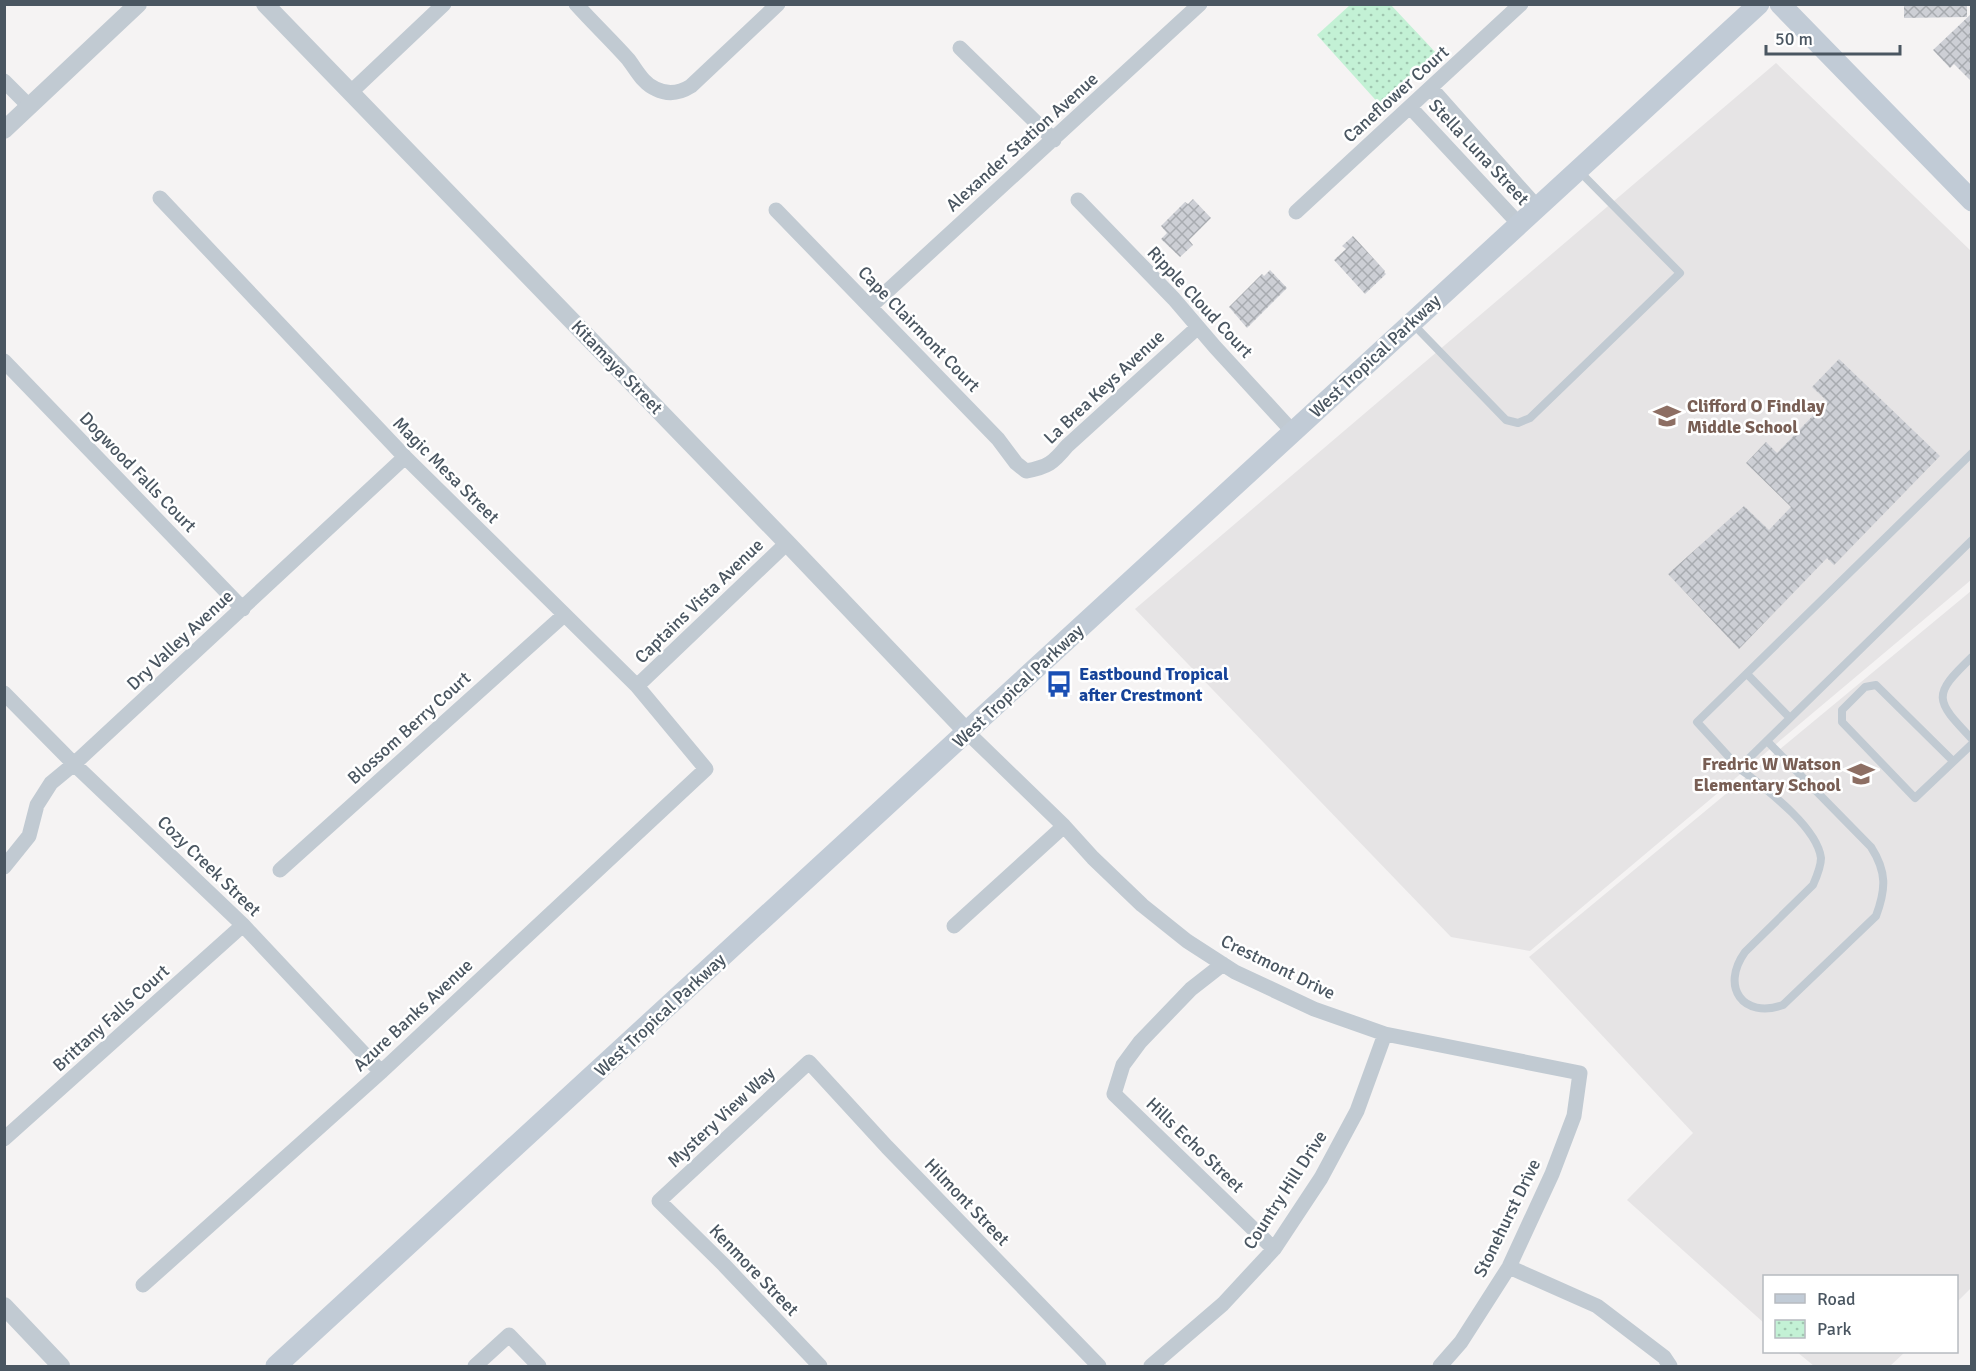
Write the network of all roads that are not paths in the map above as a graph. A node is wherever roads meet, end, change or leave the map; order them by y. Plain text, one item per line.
1 (138, 4) edge
2 (265, 4) edge
3 (444, 4) edge
4 (576, 4) edge
5 (778, 4) edge
6 (1200, 4) edge
7 (1521, 4) edge
8 (1759, 4) edge
9 (1780, 4) edge
10 (960, 48) dead end
11 (4, 81) edge
12 (1431, 88) junction
13 (351, 92) junction
14 (30, 106) junction
15 (1410, 107) junction
16 (4, 130) edge
17 (1054, 140) junction
18 (1578, 170) junction
19 (160, 198) dead end
20 (1078, 200) dead end
21 (1971, 201) edge
22 (1538, 207) junction
23 (776, 210) dead end
24 (1296, 212) dead end
25 (1519, 224) junction
26 (870, 307) junction
27 (1412, 323) junction
28 (1198, 327) junction
29 (4, 362) edge
30 (1293, 432) junction
31 (1971, 453) edge
32 (405, 457) junction
33 (1034, 469) joint
34 (1971, 540) edge
35 (787, 543) junction
36 (243, 609) junction
37 (564, 615) junction
38 (1971, 657) edge
39 (1747, 674) junction
40 (637, 686) junction
41 (4, 693) edge
42 (1790, 718) junction
43 (968, 733) junction
44 (1767, 741) junction
45 (1971, 742) edge
46 (1953, 761) junction
47 (74, 764) junction
48 (1739, 768) junction
49 (706, 769) joint
50 (1064, 826) junction
51 (4, 867) edge
52 (280, 870) dead end
53 (243, 925) junction
54 (954, 926) dead end
55 (1223, 964) junction
56 (1385, 1034) junction
57 (809, 1062) joint
58 (381, 1072) junction
59 (1580, 1073) joint
60 (4, 1139) edge
61 (659, 1201) joint
62 (1274, 1249) junction
63 (1509, 1267) junction
64 (143, 1285) dead end
65 (4, 1306) edge
66 (61, 1366) edge
67 (276, 1366) edge
68 (475, 1366) edge
69 (539, 1366) edge
70 (820, 1366) edge
71 (1099, 1366) edge
72 (1151, 1366) edge
73 (1440, 1366) edge
74 (1670, 1366) edge

1 - 14 street
2 - 13 street, Kitamaya Street
3 - 13 street
4 - 5 street
6 - 17 street, Alexander Station Avenue
7 - 12 street, Caneflower Court
8 - 18 main road, West Tropical Parkway
9 - 21 main road
10 - 17 street
11 - 14 street
12 - 15 street, Caneflower Court
12 - 22 street, Stella Luna Street
13 - 35 street, Kitamaya Street
14 - 16 street
15 - 24 street, Caneflower Court
15 - 25 street, Stella Luna Street
17 - 26 street, Alexander Station Avenue
18 - 22 main road, West Tropical Parkway
18 - 27 lane
19 - 32 street, Magic Mesa Street
20 - 28 street, Ripple Cloud Court
22 - 25 main road, West Tropical Parkway
23 - 26 street, Cape Clairmont Court
25 - 27 main road, West Tropical Parkway
26 - 33 street, Cape Clairmont Court
27 - 30 main road, West Tropical Parkway
28 - 30 street, Ripple Cloud Court
28 - 33 street, La Brea Keys Avenue
29 - 36 street, Dogwood Falls Court
30 - 43 main road, West Tropical Parkway
31 - 39 lane
32 - 36 street, Dry Valley Avenue
32 - 37 street, Magic Mesa Street
34 - 42 lane
35 - 40 street, Captains Vista Avenue
35 - 43 street, Kitamaya Street
36 - 47 street, Dry Valley Avenue
37 - 40 street, Magic Mesa Street
37 - 52 street, Blossom Berry Court
38 - 45 lane
39 - 42 lane
39 - 48 lane
40 - 49 street, Magic Mesa Street
41 - 47 street, Cozy Creek Street
42 - 44 lane
43 - 50 street, Crestmont Drive
43 - 67 main road, West Tropical Parkway
44 - 48 lane
44 - 48 lane
45 - 46 lane
46 - 46 lane
47 - 51 street, Dry Valley Avenue
47 - 53 street, Cozy Creek Street
49 - 58 street, Azure Banks Avenue
50 - 54 street
50 - 55 street, Crestmont Drive
53 - 58 street, Cozy Creek Street
53 - 60 street, Brittany Falls Court
55 - 56 street, Crestmont Drive
55 - 62 street, Hills Echo Street
56 - 59 street, Crestmont Drive
56 - 62 street, Country Hill Drive
57 - 61 street, Mystery View Way
57 - 71 street, Hilmont Street
58 - 64 street, Azure Banks Avenue
59 - 63 street, Stonehurst Drive
61 - 70 street, Kenmore Street
62 - 72 street, Country Hill Drive
63 - 73 street, Stonehurst Drive
63 - 74 street
65 - 66 street
68 - 69 street

